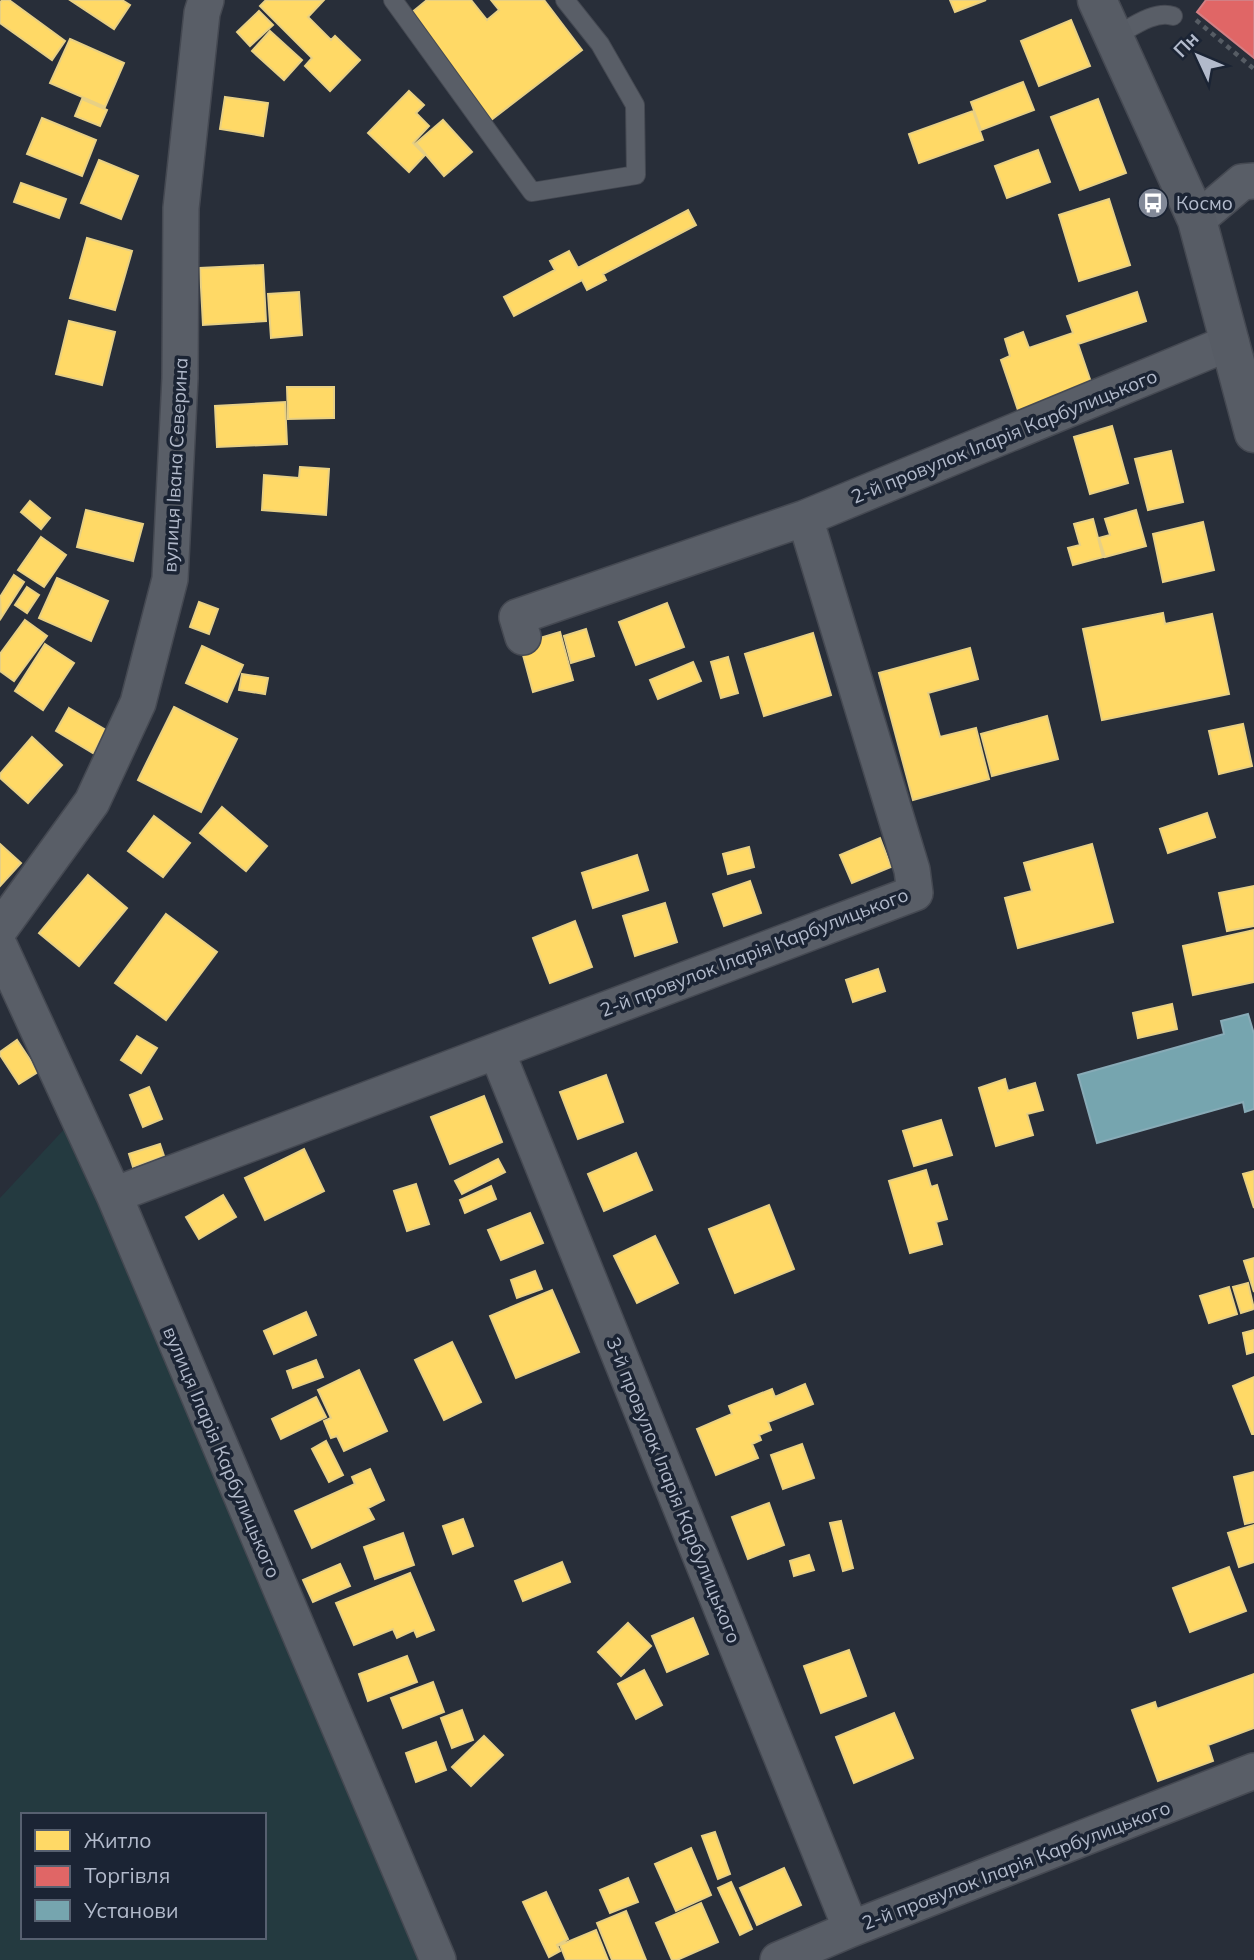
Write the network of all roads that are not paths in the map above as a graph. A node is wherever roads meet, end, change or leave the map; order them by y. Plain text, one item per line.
1 (206, 0) edge
2 (393, 0) edge
3 (565, 0) edge
4 (1097, 0) edge
5 (1181, 14) road end
6 (1114, 37) junction
7 (1250, 177) edge
8 (1197, 220) junction
9 (1231, 342) junction
10 (1254, 433) edge
11 (805, 518) junction
12 (523, 637) dead end
13 (0, 929) edge
14 (0, 947) edge
15 (497, 1052) junction
16 (114, 1195) junction
17 (1254, 1771) edge
18 (851, 1929) junction
19 (438, 1960) edge
20 (778, 1960) edge

1 - 13 street, вулиця Івана Северина
2 - 3 lane
4 - 6 main road
5 - 6 lane
6 - 8 main road
7 - 8 street
8 - 9 main road
9 - 10 main road
9 - 11 street, 2-й провулок Іларія Карбулицького
11 - 12 street
11 - 15 street, 2-й провулок Іларія Карбулицького
14 - 16 street, вулиця Іларія Карбулицького
15 - 16 street, 2-й провулок Іларія Карбулицького
15 - 18 street, 3-й провулок Іларія Карбулицького
16 - 19 street, вулиця Іларія Карбулицького
17 - 18 street, 2-й провулок Іларія Карбулицького
18 - 20 street, 2-й провулок Іларія Карбулицького

